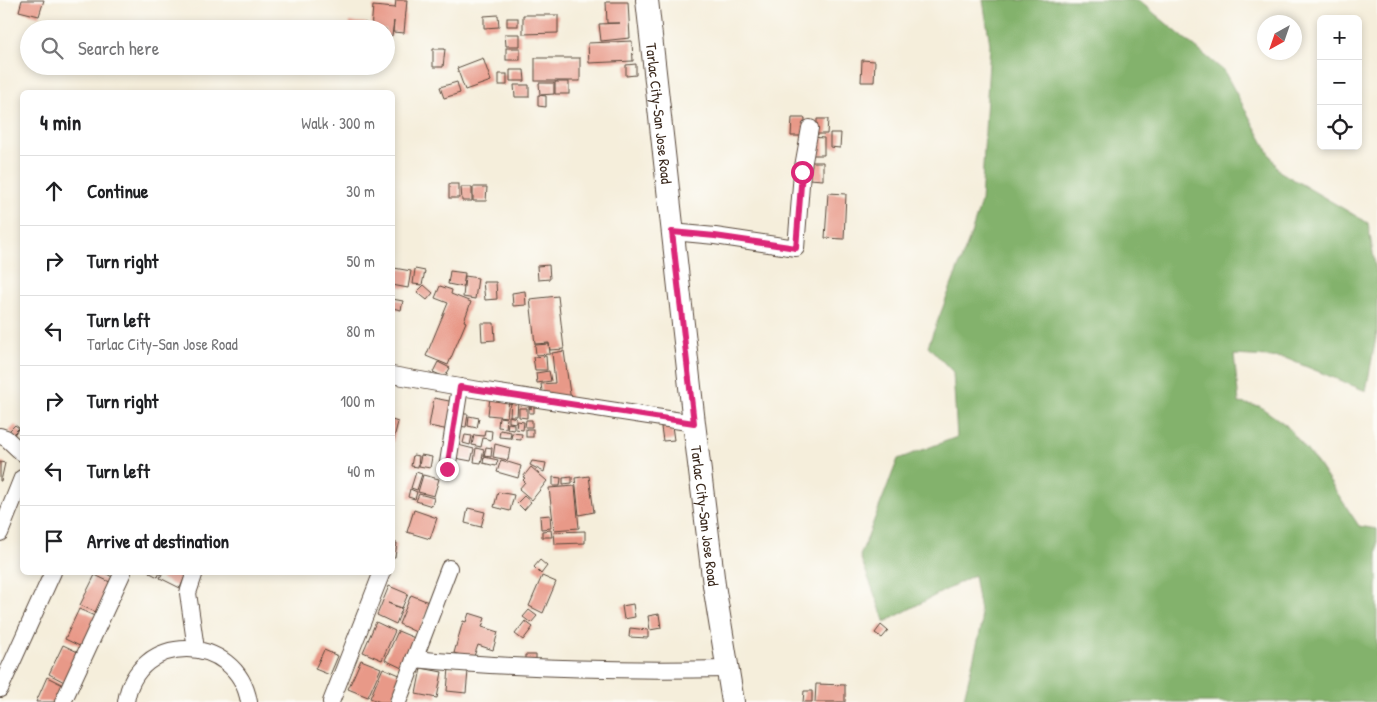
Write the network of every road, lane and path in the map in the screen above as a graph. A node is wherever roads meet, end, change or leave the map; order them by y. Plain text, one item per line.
1 (647, 0) edge
2 (810, 128) dead end
3 (672, 232) junction
4 (395, 376) edge
5 (460, 387) junction
6 (694, 423) junction
7 (0, 436) edge
8 (20, 451) edge
9 (447, 469) dead end
10 (20, 483) edge
11 (0, 533) edge
12 (449, 568) dead end
13 (52, 575) edge
14 (122, 575) edge
15 (194, 575) edge
16 (381, 575) edge
17 (196, 649) junction
18 (414, 659) junction
19 (728, 669) junction
20 (0, 689) edge
21 (63, 702) edge
22 (126, 702) edge
23 (250, 702) edge
24 (331, 702) edge
25 (398, 702) edge
26 (733, 702) edge

1 - 3 main road, Tarlac City-San Jose Road
2 - 3 street
3 - 6 main road, Tarlac City-San Jose Road
4 - 5 street
5 - 6 street
5 - 9 street
6 - 19 main road, Tarlac City-San Jose Road
7 - 8 street
10 - 11 street
12 - 18 street
13 - 20 street
14 - 21 street
15 - 17 street
16 - 24 street
17 - 22 street
17 - 23 street
18 - 19 street
18 - 25 street
19 - 26 main road, Tarlac City-San Jose Road

